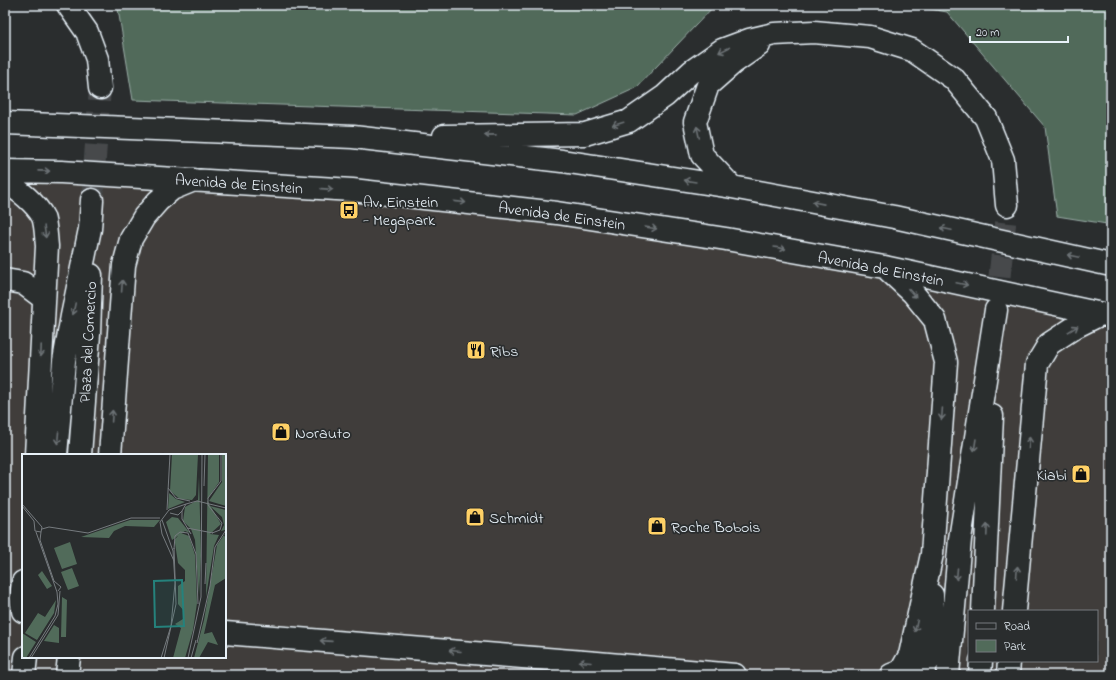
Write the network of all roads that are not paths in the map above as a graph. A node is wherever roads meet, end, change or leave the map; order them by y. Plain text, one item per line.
1 (68, 5) edge
2 (774, 34) junction
3 (100, 88) tunnel mouth
4 (5, 123) edge
5 (353, 137) junction
6 (5, 171) edge
7 (195, 180) junction
8 (5, 183) edge
9 (732, 187) junction
10 (92, 200) tunnel mouth
11 (1008, 205) tunnel mouth
12 (90, 229) junction
13 (1111, 265) edge
14 (884, 267) junction
15 (5, 280) edge
16 (43, 298) junction
17 (1106, 315) edge
18 (36, 454) edge
19 (56, 454) edge
20 (80, 454) edge
21 (110, 454) edge
22 (932, 554) junction
23 (983, 610) edge
24 (1014, 610) edge
25 (226, 633) edge
26 (26, 658) edge
27 (68, 658) edge
28 (981, 662) edge
29 (1009, 662) edge
30 (24, 675) edge
31 (67, 675) edge
32 (735, 675) edge
33 (891, 675) edge
34 (921, 675) edge
35 (948, 675) edge
36 (980, 675) edge
37 (1008, 675) edge

1 - 3 street
2 -> 5 street
9 -> 2 street
2 - 11 street
4 - 5 street
9 -> 5 street
6 -> 7 street, Avenida de Einstein
7 -> 14 street, Avenida de Einstein
21 -> 7 street
8 -> 16 street
13 -> 9 street
10 - 12 street
12 -> 19 street
12 - 20 street, Plaza del Comercio
14 -> 17 street, Avenida de Einstein
14 -> 22 street
15 - 16 street
16 -> 18 street
24 -> 17 street
22 -> 33 street
22 - 34 street
23 -> 35 street
32 -> 25 street
26 - 30 street
27 - 31 street
28 - 36 street
29 - 37 street

